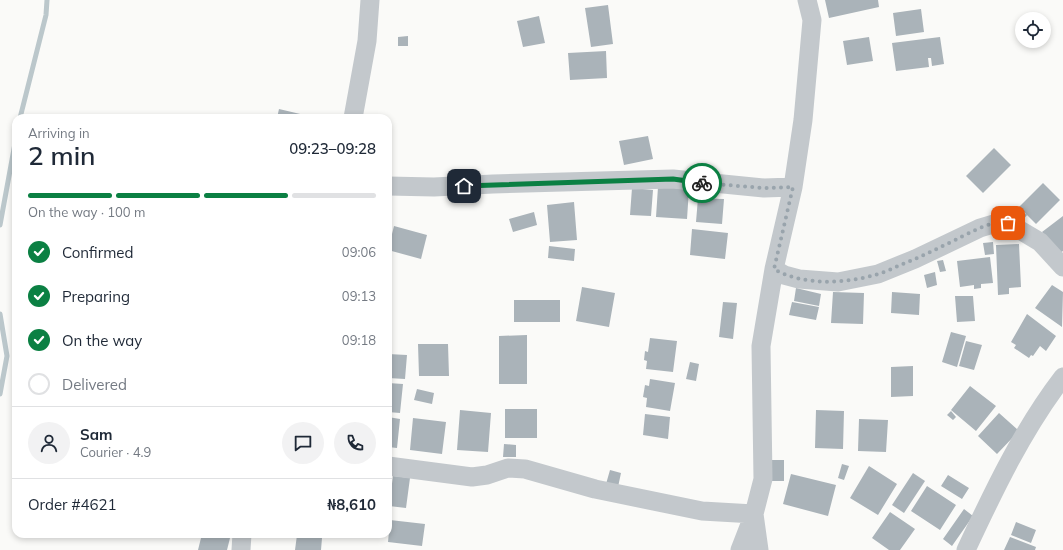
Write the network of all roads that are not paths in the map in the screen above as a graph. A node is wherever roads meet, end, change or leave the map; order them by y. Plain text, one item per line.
1 (370, 0) edge
2 (807, 0) edge
3 (354, 114) edge
4 (392, 186) edge
5 (793, 187) junction
6 (1063, 267) edge
7 (774, 269) junction
8 (1063, 377) edge
9 (392, 467) edge
10 (754, 514) junction
11 (242, 538) edge
12 (241, 550) edge
13 (740, 550) edge
14 (759, 550) edge
15 (966, 550) edge

1 - 3 street
2 - 5 street
4 - 5 street
5 - 7 street
6 - 7 street
7 - 10 street
8 - 15 street
9 - 10 street
10 - 13 street
10 - 14 street
11 - 12 street

